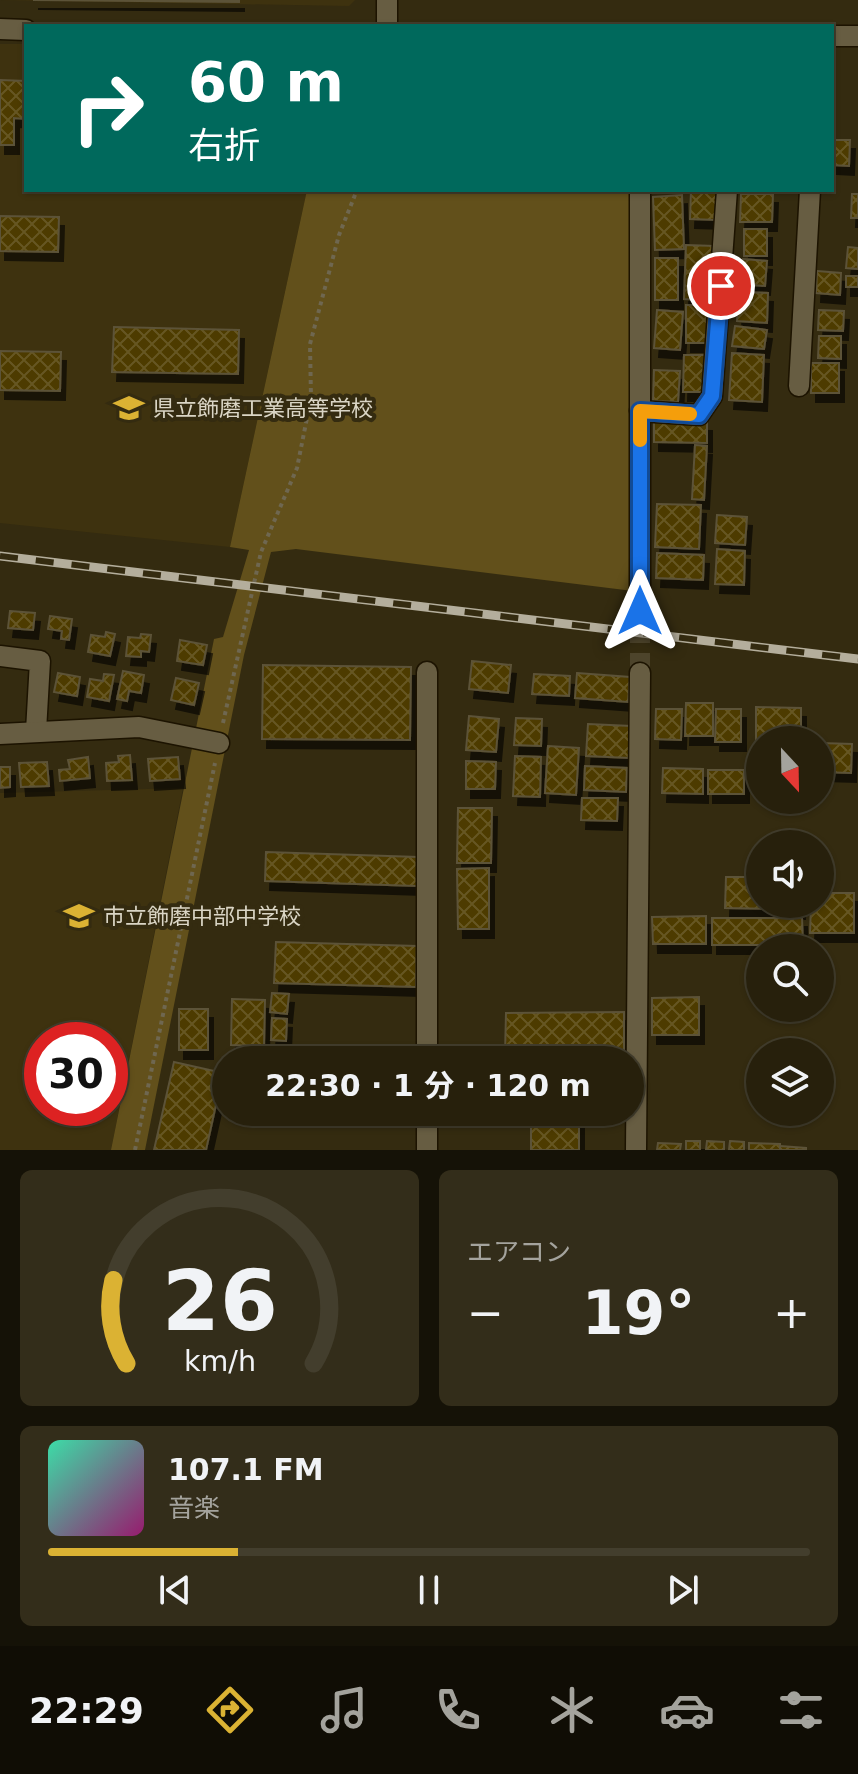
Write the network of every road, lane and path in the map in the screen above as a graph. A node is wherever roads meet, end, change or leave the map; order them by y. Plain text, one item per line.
1 (387, 0) edge
2 (387, 24) edge
3 (0, 29) edge
4 (24, 30) edge
5 (834, 36) edge
6 (858, 36) edge
7 (356, 192) edge
8 (640, 192) edge
9 (727, 192) edge
10 (810, 192) edge
11 (799, 386) dead end
12 (640, 411) junction
13 (640, 611) tunnel mouth
14 (0, 656) edge
15 (427, 672) dead end
16 (640, 673) tunnel mouth
17 (36, 731) junction
18 (0, 734) edge
19 (219, 743) junction
20 (427, 1046) edge
21 (427, 1126) edge
22 (135, 1150) edge
23 (427, 1150) edge
24 (636, 1150) edge

1 - 2 street
3 - 4 street
5 - 6 street
7 - 19 path
8 - 12 street
9 - 12 street
10 - 11 street
12 - 13 street
14 - 17 street
15 - 20 street
16 - 24 street
17 - 18 street
17 - 19 street
19 - 22 path
21 - 23 street

